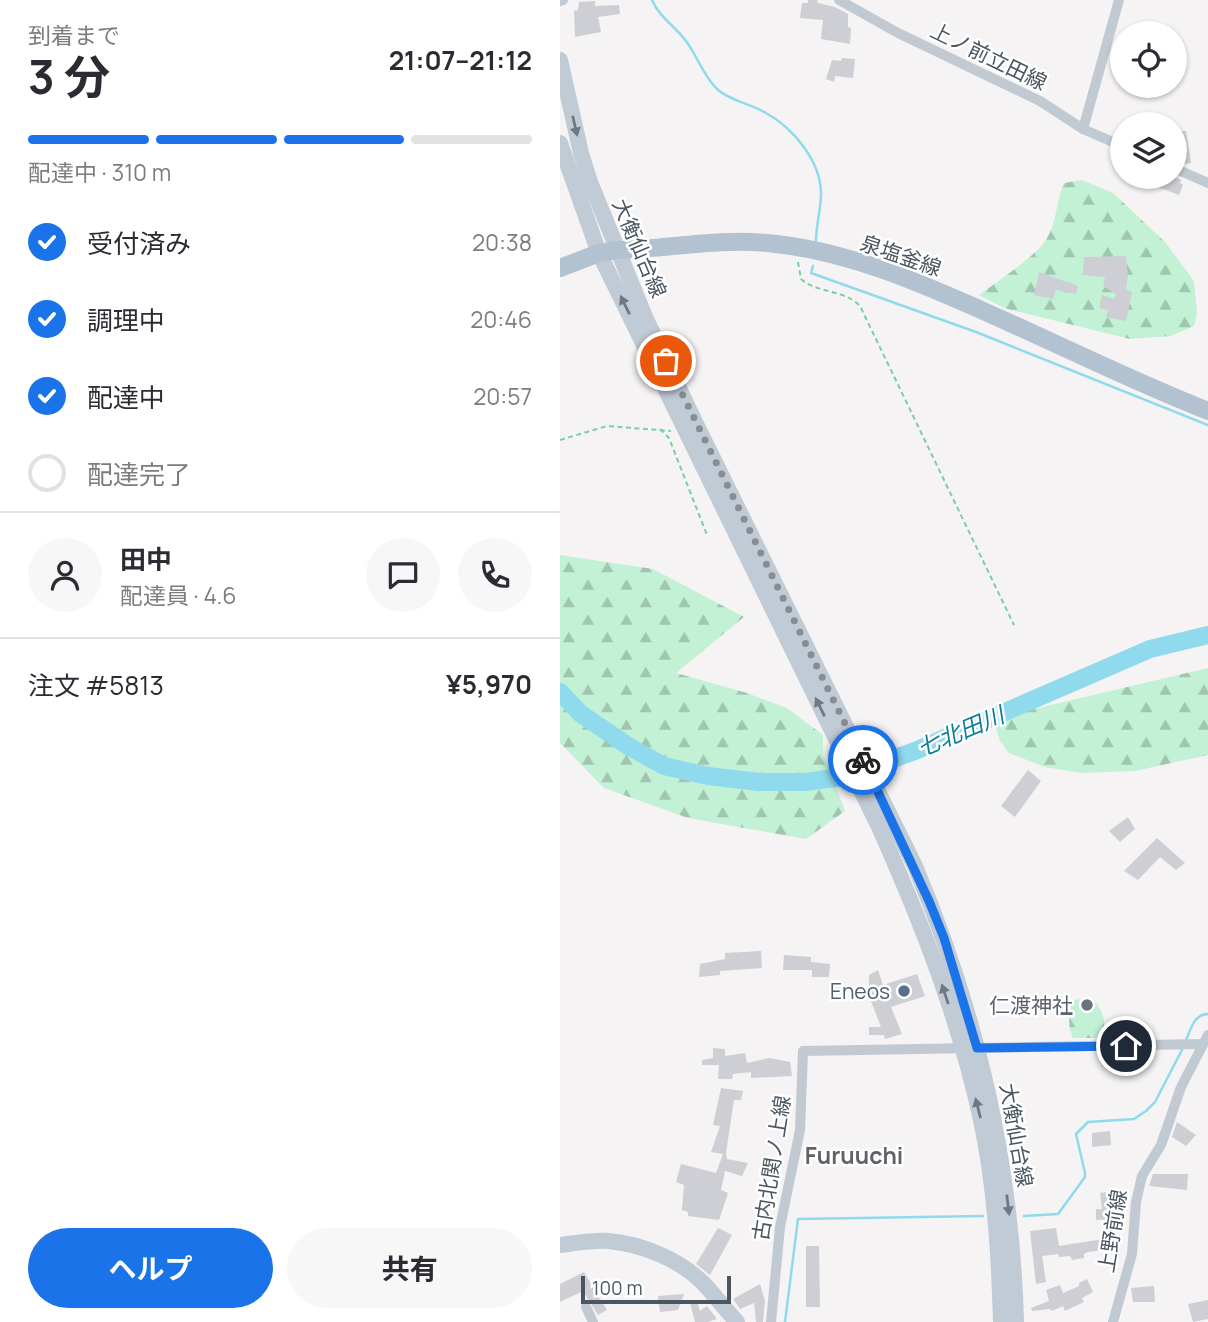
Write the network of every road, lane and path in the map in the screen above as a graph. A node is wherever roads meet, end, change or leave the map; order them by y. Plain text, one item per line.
1 (839, 0) edge
2 (1119, 0) edge
3 (560, 60) edge
4 (1083, 129) junction
5 (1110, 141) edge
6 (560, 143) edge
7 (1187, 174) edge
8 (1208, 183) edge
9 (798, 247) junction
10 (618, 250) junction
11 (599, 253) junction
12 (560, 268) edge
13 (1208, 411) edge
14 (659, 428) junction
15 (684, 429) junction
16 (560, 440) edge
17 (707, 535) dead end
18 (1014, 625) dead end
19 (791, 631) junction
20 (1201, 1041) edge
21 (969, 1048) junction
22 (560, 1245) edge
23 (586, 1307) dead end
24 (732, 1321) edge
25 (593, 1322) edge
26 (771, 1322) edge
27 (1001, 1322) edge
28 (1016, 1322) edge
29 (1113, 1322) edge

1 - 4 street, 上ノ前立田線
2 - 4 street
3 -> 10 main road, 大衡仙台線
4 - 5 street, 上ノ前立田線
6 - 11 main road, 大衡仙台線
7 - 8 street
9 - 10 main road, 泉塩釜線
9 - 13 main road, 泉塩釜線
9 - 18 path
10 - 11 main road, 泉塩釜線
10 - 19 main road, 大衡仙台線
11 - 12 main road, 泉塩釜線
15 -> 11 main road, 大衡仙台線
14 - 15 path
14 - 16 path
14 - 17 path
15 - 19 main road, 大衡仙台線
19 - 21 main road, 大衡仙台線
20 - 21 street
20 - 29 street, 上野前線
21 - 26 street, 古内北関ノ上線
27 -> 21 main road, 大衡仙台線
21 -> 28 main road, 大衡仙台線
22 - 24 main road
23 - 25 street

